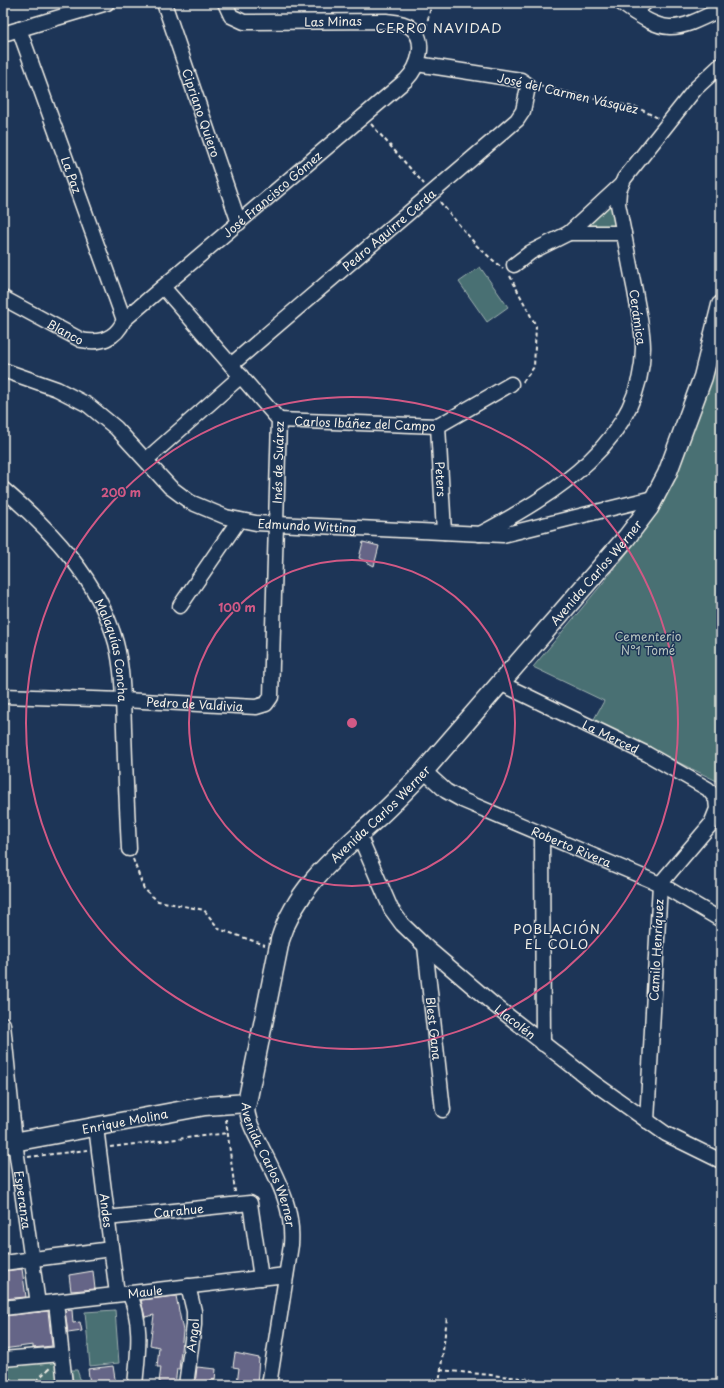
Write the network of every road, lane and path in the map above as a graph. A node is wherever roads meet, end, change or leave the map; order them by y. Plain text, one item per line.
1 (108, 3) edge
2 (164, 3) edge
3 (225, 3) edge
4 (432, 3) edge
5 (620, 3) edge
6 (645, 3) edge
7 (721, 9) edge
8 (634, 12) junction
9 (19, 29) junction
10 (3, 34) edge
11 (419, 39) junction
12 (417, 64) junction
13 (721, 65) edge
14 (527, 84) junction
15 (364, 116) junction
16 (667, 124) junction
17 (621, 185) junction
18 (432, 193) junction
19 (239, 223) junction
20 (569, 233) junction
21 (624, 233) junction
22 (510, 270) junction
23 (163, 287) junction
24 (3, 298) edge
25 (721, 306) edge
26 (124, 320) junction
27 (231, 365) junction
28 (3, 370) edge
29 (240, 376) junction
30 (517, 384) joint
31 (279, 420) junction
32 (438, 426) junction
33 (147, 459) junction
34 (3, 489) edge
35 (656, 497) junction
36 (239, 520) junction
37 (276, 524) junction
38 (444, 532) junction
39 (480, 534) junction
40 (180, 606) dead end
41 (500, 683) junction
42 (3, 696) edge
43 (122, 700) junction
44 (266, 704) joint
45 (424, 771) junction
46 (716, 799) joint
47 (542, 834) junction
48 (359, 835) junction
49 (129, 849) joint
50 (660, 884) junction
51 (721, 920) edge
52 (425, 946) junction
53 (278, 950) junction
54 (3, 1024) edge
55 (543, 1044) junction
56 (247, 1103) junction
57 (443, 1110) dead end
58 (225, 1114) dead end
59 (647, 1121) junction
60 (96, 1127) junction
61 (228, 1133) junction
62 (12, 1148) edge
63 (98, 1149) junction
64 (721, 1161) edge
65 (244, 1204) junction
66 (107, 1218) junction
67 (111, 1249) junction
68 (32, 1259) junction
69 (3, 1263) edge
70 (286, 1275) junction
71 (262, 1278) junction
72 (188, 1286) junction
73 (123, 1294) junction
74 (56, 1302) junction
75 (38, 1304) junction
76 (3, 1308) edge
77 (447, 1317) dead end
78 (3, 1359) edge
79 (58, 1359) junction
80 (440, 1370) junction
81 (3, 1374) edge
82 (531, 1380) dead end
83 (22, 1385) edge
84 (31, 1385) edge
85 (65, 1385) edge
86 (135, 1385) edge
87 (186, 1385) edge
88 (269, 1385) edge
89 (439, 1385) edge

1 - 9 street
2 - 19 street, Cipriano Quiero
3 - 11 street, Las Minas
4 - 11 path
5 - 8 street
6 - 8 street
7 - 8 street
9 - 10 street
9 - 26 street, La Paz
11 - 12 street
12 - 14 street, José del Carmen Vásquez
12 - 15 street, José Francisco Gómez
13 - 16 street, Cerámica
14 - 16 path, José del Carmen Vásquez
14 - 18 street, Pedro Aguirre Cerda
15 - 18 path
15 - 19 street, José Francisco Gómez
16 - 17 street, Cerámica
17 - 20 street
17 - 21 street, Cerámica
18 - 22 path
18 - 27 street, Pedro Aguirre Cerda
19 - 23 street, José Francisco Gómez
20 - 21 street
20 - 22 street
21 - 39 street, Cerámica
22 - 30 path
23 - 26 street, José Francisco Gómez
23 - 27 street, Inés de Suárez
24 - 26 street, Blanco
25 - 35 main road, Avenida Carlos Werner
27 - 29 street, Inés de Suárez
28 - 33 street, Edmundo Witting
29 - 31 street, Inés de Suárez
29 - 33 street
30 - 32 street, Carlos Ibáñez del Campo
31 - 32 street, Carlos Ibáñez del Campo
31 - 37 street, Inés de Suárez
32 - 38 street, Peters
33 - 36 street, Edmundo Witting
34 - 43 street, Malaquías Concha
35 - 39 street, Edmundo Witting
35 - 41 main road, Avenida Carlos Werner
36 - 37 street, Edmundo Witting
36 - 40 street
37 - 38 street, Edmundo Witting
37 - 44 street, Inés de Suárez
38 - 39 street, Edmundo Witting
41 - 45 main road, Avenida Carlos Werner
41 - 46 street, La Merced
42 - 43 street, Pedro de Valdivia
43 - 44 street, Pedro de Valdivia
43 - 49 street, Malaquías Concha
45 - 47 street, Roberto Rivera
45 - 48 main road, Avenida Carlos Werner
46 - 50 street, Camilo Henríquez
47 - 50 street, Roberto Rivera
47 - 55 street
48 - 52 street, Llacolén
48 - 53 main road, Avenida Carlos Werner
49 - 53 path
50 - 51 street, Roberto Rivera
50 - 59 street, Camilo Henríquez
52 - 55 street, Llacolén
52 - 57 street, Blest Gana
53 - 56 main road, Avenida Carlos Werner
54 - 62 street, Esperanza
55 - 59 street, Llacolén
56 - 60 main road, Enrique Molina
56 - 70 street, Avenida Carlos Werner
58 - 61 path
59 - 64 street, Llacolén
60 - 62 main road, Enrique Molina
60 - 63 street, Andes
61 - 63 path
61 - 65 path
62 - 63 path
62 - 68 street, Esperanza
63 - 66 street, Andes
65 - 66 street, Carahue
65 - 71 street
66 - 67 street, Andes
67 - 68 street
67 - 73 street, Andes
68 - 69 street
68 - 75 street, Esperanza
70 - 71 street, Maule
70 - 88 street, Avenida Carlos Werner
71 - 72 street, Maule
72 - 73 street, Maule
72 - 87 street, Angol
73 - 74 street, Maule
73 - 86 street, Andes
74 - 75 street, Maule
74 - 79 street
75 - 76 street, Maule
77 - 80 path
78 - 79 street
79 - 84 path
79 - 85 street
80 - 82 path
80 - 89 path
81 - 83 path

